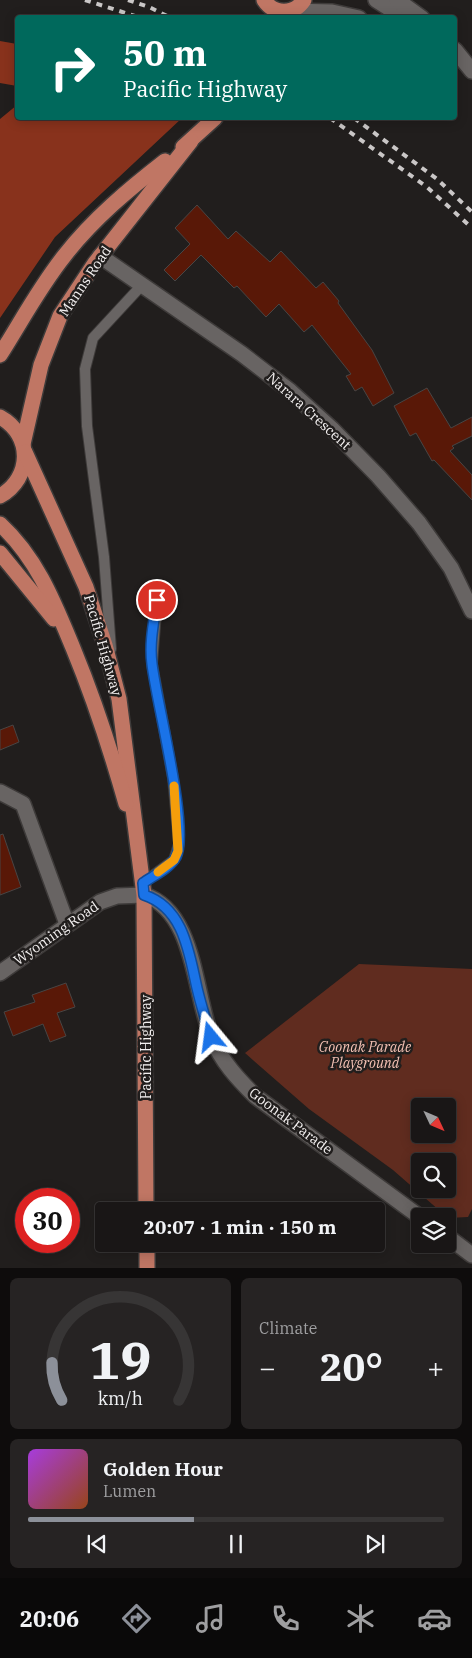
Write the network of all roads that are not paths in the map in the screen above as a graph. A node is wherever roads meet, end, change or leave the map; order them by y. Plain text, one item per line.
1 (304, 0) edge
2 (376, 0) edge
3 (397, 0) edge
4 (272, 7) edge
5 (346, 15) edge
6 (399, 15) edge
7 (418, 15) edge
8 (457, 52) edge
9 (457, 59) edge
10 (457, 63) edge
11 (472, 71) edge
12 (214, 120) edge
13 (190, 141) junction
14 (77, 241) junction
15 (100, 256) junction
16 (142, 285) junction
17 (0, 355) edge
18 (0, 417) edge
19 (24, 448) junction
20 (0, 496) edge
21 (0, 524) edge
22 (0, 552) edge
23 (157, 600) dead end
24 (472, 611) edge
25 (74, 650) junction
26 (112, 668) junction
27 (0, 792) edge
28 (138, 849) junction
29 (144, 889) junction
30 (67, 924) junction
31 (0, 973) edge
32 (146, 1202) edge
33 (411, 1210) edge
34 (456, 1243) edge
35 (147, 1252) edge
36 (472, 1255) edge
37 (147, 1268) edge

1 - 4 main road
2 - 6 street
3 - 7 street
4 - 5 street
8 - 11 street
9 - 10 street
12 - 13 main road, Manns Road
13 - 14 main road, Manns Road
13 - 15 main road, Manns Road
14 - 15 main road
14 - 17 main road, Manns Road
15 - 16 street, Narara Crescent
15 - 19 main road, Manns Road
16 - 24 street, Narara Crescent
16 - 26 lane
18 - 19 main road, Pacific Highway
19 - 20 main road, Manns Road
19 - 26 main road, Pacific Highway
21 - 25 main road, Pacific Highway
22 - 25 main road
23 - 29 lane
25 - 28 main road, Pacific Highway
26 - 28 main road, Pacific Highway
27 - 30 street
28 - 29 main road, Pacific Highway
29 - 30 street, Wyoming Road
29 - 32 main road, Pacific Highway
29 - 33 street, Goonak Parade
30 - 31 street, Wyoming Road
34 - 36 street
35 - 37 main road

